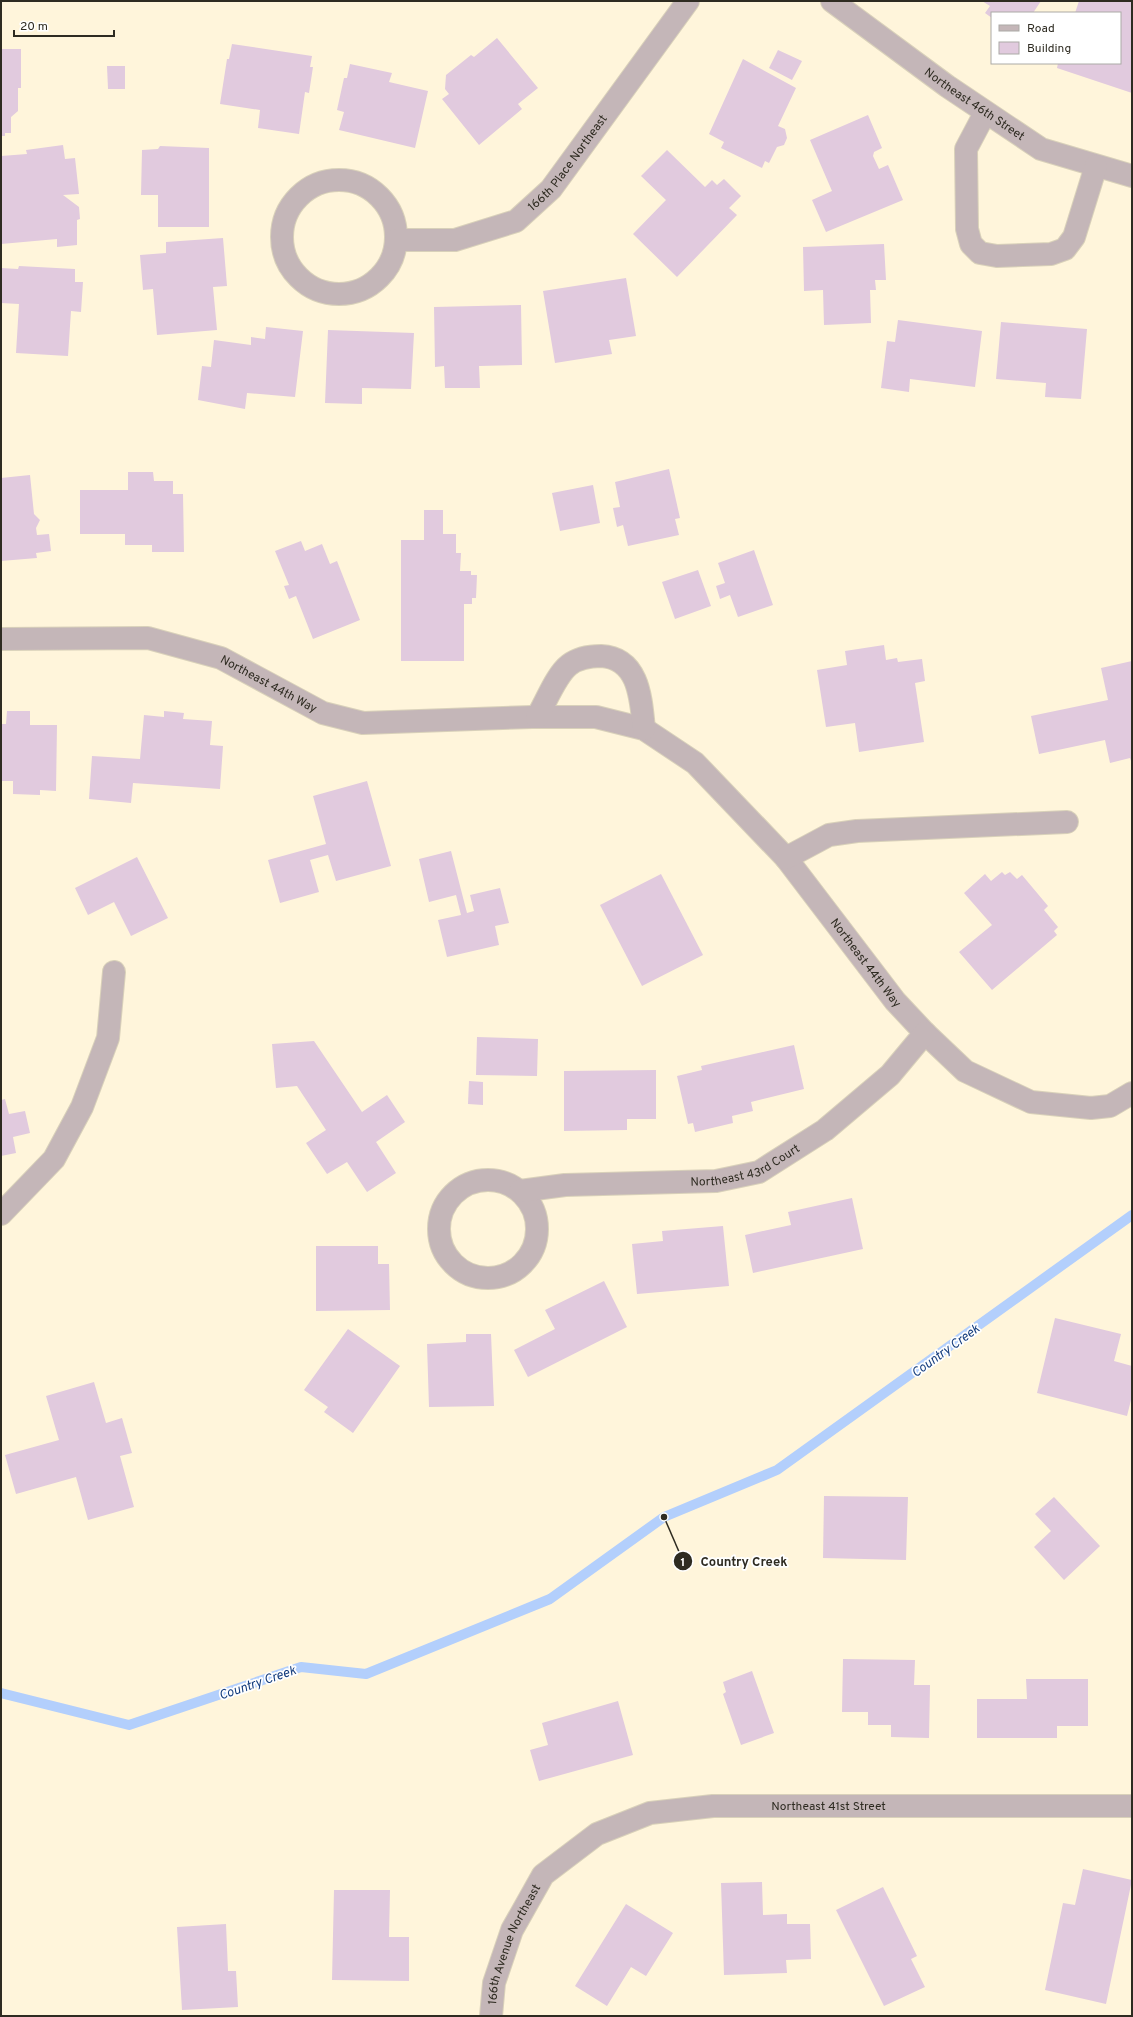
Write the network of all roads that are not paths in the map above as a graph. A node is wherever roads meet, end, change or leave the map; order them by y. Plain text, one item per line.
1 (688, 1) edge
2 (832, 1) edge
3 (985, 113) junction
4 (1096, 166) junction
5 (1132, 176) edge
6 (396, 240) junction
7 (1, 638) edge
8 (537, 717) junction
9 (644, 730) junction
10 (1067, 822) dead end
11 (786, 858) junction
12 (114, 972) dead end
13 (925, 1034) junction
14 (1132, 1093) edge
15 (520, 1191) junction
16 (1, 1214) edge
17 (1132, 1806) edge
18 (543, 1875) joint
19 (491, 2016) edge

1 - 6 street, 166th Place Northeast
2 - 3 street, Northeast 46th Street
3 - 4 street, Northeast 46th Street
3 - 4 street
4 - 5 street, Northeast 46th Street
6 - 6 street
7 - 8 street, Northeast 44th Way
8 - 9 street, Northeast 44th Way
8 - 9 street
9 - 11 street, Northeast 44th Way
10 - 11 street
11 - 13 street, Northeast 44th Way
12 - 16 street
13 - 14 street, Northeast 44th Way
13 - 15 street, Northeast 43rd Court
15 - 15 street
17 - 18 street, Northeast 41st Street
18 - 19 street, 166th Avenue Northeast

